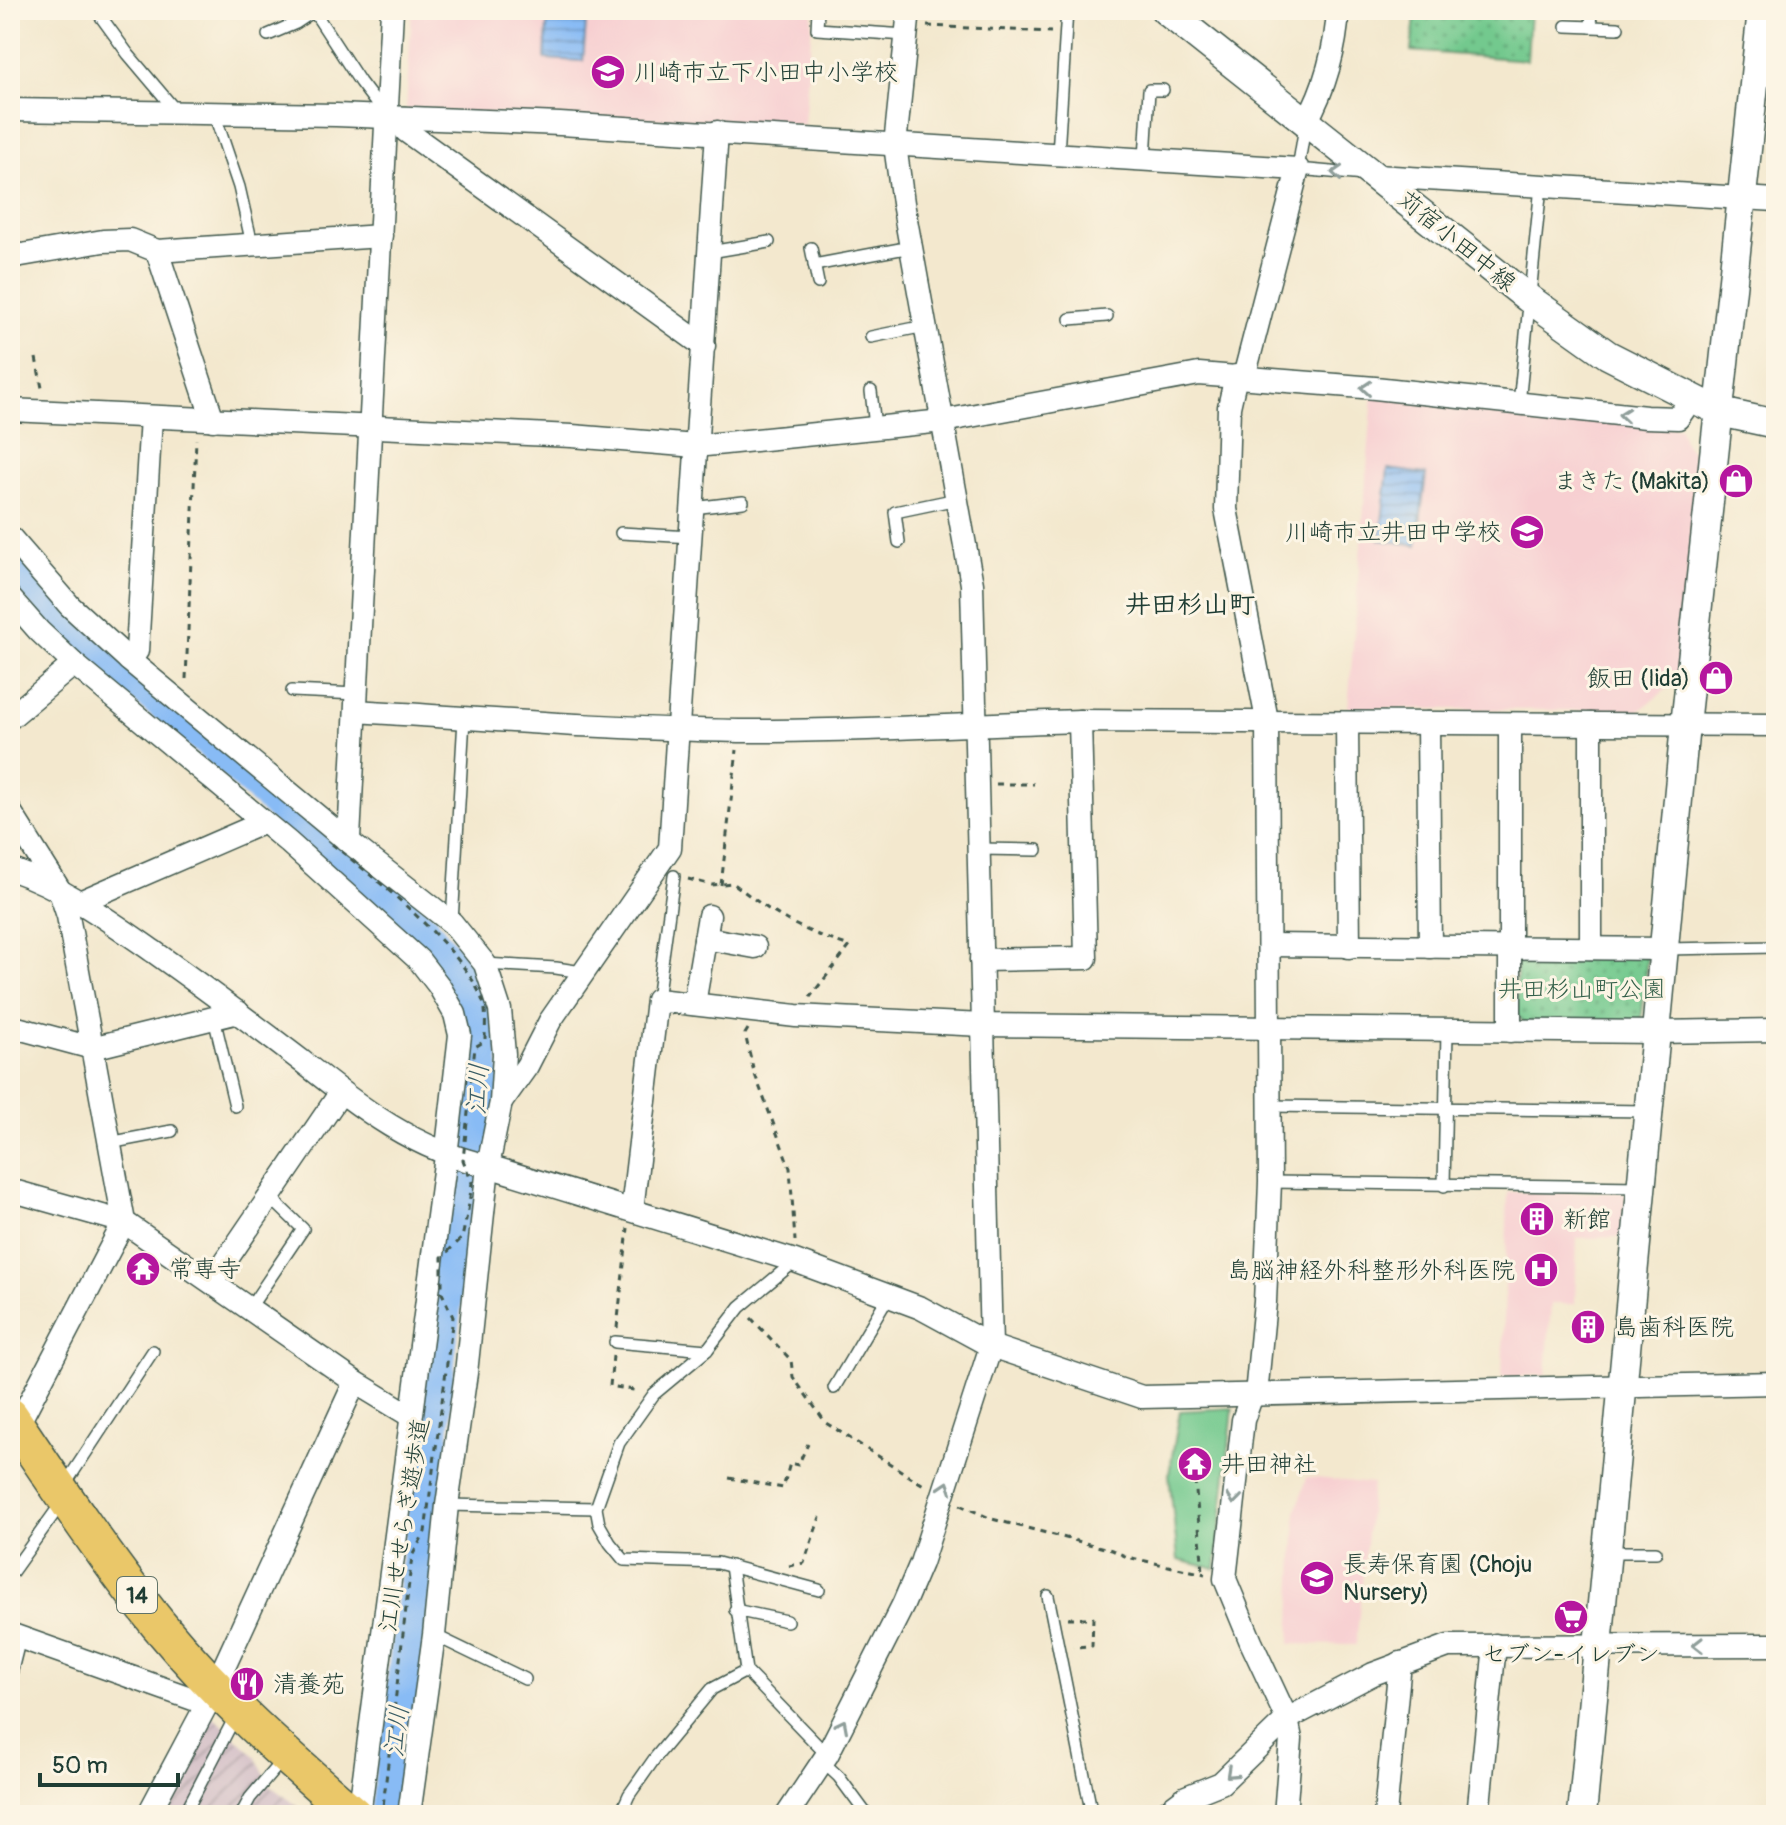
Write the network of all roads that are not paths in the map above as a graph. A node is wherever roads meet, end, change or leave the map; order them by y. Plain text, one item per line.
1 (96, 10) edge
2 (313, 10) edge
3 (392, 10) edge
4 (818, 10) edge
5 (1067, 10) edge
6 (1165, 10) edge
7 (1338, 10) edge
8 (1592, 10) edge
9 (1762, 10) edge
10 (907, 23) edge
11 (1566, 26) dead end
12 (1591, 27) junction
13 (1618, 28) dead end
14 (268, 35) dead end
15 (1163, 90) dead end
16 (10, 110) edge
17 (177, 112) junction
18 (214, 113) junction
19 (396, 118) junction
20 (1306, 122) junction
21 (717, 132) junction
22 (895, 145) junction
23 (1058, 154) junction
24 (1145, 159) junction
25 (1298, 169) junction
26 (1376, 176) junction
27 (1541, 186) junction
28 (1743, 199) junction
29 (1776, 200) edge
30 (381, 236) junction
31 (769, 242) dead end
32 (252, 244) junction
33 (911, 247) junction
34 (811, 248) dead end
35 (157, 251) junction
36 (710, 252) junction
37 (10, 257) edge
38 (814, 265) junction
39 (818, 283) dead end
40 (1528, 298) junction
41 (1107, 316) dead end
42 (1070, 319) dead end
43 (925, 326) junction
44 (871, 337) dead end
45 (704, 346) junction
46 (1240, 377) junction
47 (871, 391) dead end
48 (1692, 398) junction
49 (1519, 404) junction
50 (10, 410) edge
51 (1720, 412) junction
52 (151, 417) junction
53 (205, 420) junction
54 (943, 421) junction
55 (1776, 424) edge
56 (372, 427) junction
57 (875, 427) junction
58 (696, 446) junction
59 (957, 499) junction
60 (743, 502) dead end
61 (693, 508) junction
62 (621, 533) dead end
63 (10, 537) edge
64 (691, 537) junction
65 (899, 542) dead end
66 (10, 598) edge
67 (129, 660) junction
68 (74, 664) junction
69 (292, 691) dead end
70 (357, 702) junction
71 (10, 718) edge
72 (464, 719) junction
73 (1267, 720) junction
74 (1080, 721) junction
75 (1347, 723) junction
76 (1428, 723) junction
77 (1510, 724) junction
78 (1591, 724) junction
79 (1685, 725) junction
80 (1776, 725) edge
81 (974, 726) junction
82 (679, 729) junction
83 (10, 811) edge
84 (262, 823) junction
85 (340, 842) junction
86 (978, 849) junction
87 (1037, 850) dead end
88 (10, 869) edge
89 (674, 876) road end
90 (59, 889) junction
91 (82, 901) junction
92 (709, 916) dead end
93 (452, 923) junction
94 (705, 938) junction
95 (1269, 945) junction
96 (755, 947) dead end
97 (1349, 947) junction
98 (1430, 947) junction
99 (1776, 947) edge
100 (1512, 948) junction
101 (1591, 948) junction
102 (1665, 949) junction
103 (981, 960) junction
104 (485, 964) junction
105 (582, 972) junction
106 (657, 1000) junction
107 (694, 1004) junction
108 (238, 1012) junction
109 (214, 1018) junction
110 (983, 1025) junction
111 (10, 1026) edge
112 (1268, 1029) junction
113 (1447, 1030) junction
114 (1776, 1030) edge
115 (1510, 1031) junction
116 (1656, 1032) junction
117 (92, 1048) junction
118 (341, 1092) junction
119 (501, 1102) junction
120 (235, 1106) dead end
121 (1269, 1106) junction
122 (1446, 1109) junction
123 (1649, 1111) junction
124 (172, 1131) dead end
125 (109, 1143) junction
126 (446, 1156) junction
127 (488, 1166) junction
128 (1270, 1182) junction
129 (1444, 1186) junction
130 (1641, 1187) junction
131 (10, 1190) edge
132 (270, 1197) junction
133 (632, 1210) junction
134 (124, 1222) junction
135 (795, 1261) junction
136 (212, 1281) junction
137 (889, 1295) junction
138 (249, 1309) junction
139 (615, 1342) road end
140 (991, 1346) junction
141 (707, 1350) junction
142 (153, 1351) dead end
143 (355, 1382) junction
144 (1776, 1383) edge
145 (1621, 1386) junction
146 (834, 1388) dead end
147 (1254, 1395) junction
148 (411, 1416) junction
149 (11, 1431) edge
150 (60, 1499) junction
151 (447, 1505) junction
152 (596, 1508) junction
153 (1606, 1552) junction
154 (1656, 1552) dead end
155 (731, 1566) junction
156 (10, 1575) edge
157 (819, 1590) dead end
158 (1048, 1596) dead end
159 (735, 1610) junction
160 (787, 1621) dead end
161 (434, 1635) junction
162 (15, 1636) edge
163 (1598, 1644) junction
164 (1495, 1645) junction
165 (1776, 1645) edge
166 (1400, 1663) junction
167 (746, 1671) junction
168 (10, 1678) edge
169 (525, 1679) dead end
170 (220, 1704) junction
171 (1287, 1719) junction
172 (825, 1758) junction
173 (281, 1760) junction
174 (148, 1815) edge
175 (184, 1815) edge
176 (241, 1815) edge
177 (337, 1815) edge
178 (356, 1815) edge
179 (409, 1815) edge
180 (620, 1815) edge
181 (787, 1815) edge
182 (867, 1815) edge
183 (1092, 1815) edge
184 (1162, 1815) edge
185 (1285, 1815) edge
186 (1385, 1815) edge
187 (1478, 1815) edge
188 (1582, 1815) edge

1 - 17 lane
2 - 14 lane
2 - 19 lane
3 - 19 street
4 - 10 lane
5 - 23 lane
6 - 20 street, 苅宿小田中線
7 - 20 street
8 - 12 lane
9 - 28 street
10 - 22 street
11 - 12 lane
12 - 13 lane
15 - 24 lane
16 - 17 street
17 - 18 street
18 - 19 street
18 - 32 lane
19 - 21 street
19 - 30 street
19 - 45 street
20 - 25 lane
20 - 26 street, 苅宿小田中線
21 - 22 street
21 - 36 street
22 - 23 street
22 - 33 street
23 - 24 street
24 - 25 street
26 -> 25 lane
25 - 46 street
26 - 27 street
26 - 40 street, 苅宿小田中線
27 - 28 street
27 - 40 lane
28 - 29 street
28 - 51 street
30 - 32 street
30 - 56 street
31 - 36 lane
32 - 35 street
33 - 38 lane
33 - 43 street
34 - 38 lane
35 - 37 street
35 - 53 street
36 - 45 street
38 - 39 lane
40 - 48 street, 苅宿小田中線
40 - 49 lane
41 - 42 lane
43 - 44 lane
43 - 54 street
45 - 58 street
49 -> 46 street
46 - 54 street
46 - 73 street
47 - 57 lane
48 -> 49 street
48 - 51 street, 苅宿小田中線
50 - 52 street
51 - 55 street, 苅宿小田中線
51 - 79 street
52 - 53 street
52 - 67 street
53 - 56 street
54 - 57 street
54 - 59 street
56 - 58 street
56 - 70 street
57 - 58 street
58 - 61 street
59 - 65 lane
59 - 81 street
60 - 61 lane
61 - 64 street
62 - 64 lane
63 - 67 street
64 - 82 street
66 - 68 street
67 - 85 street
68 - 71 street
68 - 84 street
69 - 70 lane
70 - 72 street
70 - 85 street
72 - 82 street
72 - 93 lane
73 - 74 street
73 - 75 street
73 - 95 street
74 - 81 street
74 - 103 street
75 - 76 street
75 - 97 street
76 - 77 street
76 - 98 street
77 - 78 street
77 - 100 street
78 - 79 street
78 - 101 street
79 - 80 street
79 - 102 street
81 - 82 street
81 - 86 street
82 - 105 street
83 - 90 street
84 - 91 street
84 - 126 street
85 - 93 street
86 - 87 lane
86 - 103 street
88 - 90 street
89 - 106 lane
90 - 91 street
90 - 117 street
91 - 108 street
92 - 94 street
93 - 104 street
94 - 96 street
94 - 107 street
95 - 97 street
95 - 112 street
97 - 98 street
98 - 100 street
99 - 102 lane
100 - 101 street
100 - 115 street
101 - 102 street
102 - 116 street
103 - 110 street
104 - 105 lane
104 - 119 street
105 - 119 street
106 - 107 street
106 - 133 street
107 - 110 street
108 - 109 street
108 - 118 street
109 - 117 street
109 - 120 lane
110 - 112 street
110 - 140 street
111 - 117 street
112 - 113 street
112 - 121 street
113 - 115 street
113 - 122 lane
114 - 116 street
115 - 116 street
116 - 123 street
117 - 125 street
118 - 126 street
118 - 132 street
119 - 127 street
121 - 122 lane
121 - 128 street
122 - 123 lane
122 - 129 lane
123 - 130 street
124 - 125 lane
125 - 134 street
126 - 127 street
126 - 148 street
127 - 133 street
127 - 151 street
128 - 129 lane
128 - 147 street
129 - 130 lane
130 - 145 street
131 - 134 street
132 - 136 street
132 - 138 lane
133 - 135 street
134 - 136 street
134 - 149 street
135 - 137 street
135 - 141 lane
136 - 138 street
137 - 140 street
137 - 146 lane
138 - 143 street
139 - 141 lane
140 - 147 street
172 -> 140 street
141 - 152 lane
142 - 150 lane
143 - 148 street
143 - 170 street
144 - 145 street
145 - 147 street
145 - 153 street
147 -> 171 street
148 - 178 street
149 - 150 main road, 14
150 - 156 lane
150 - 170 main road, 14
151 - 152 lane
151 - 161 street
152 - 155 lane
153 - 154 lane
153 - 163 street
155 - 157 lane
155 - 159 lane
158 - 183 lane
159 - 160 lane
159 - 167 lane
161 - 169 lane
161 - 179 street
162 - 168 lane
162 - 170 street
163 - 164 street
165 -> 163 street
163 - 188 street
164 - 166 street
164 - 187 street
166 - 171 street
166 - 186 street
167 - 172 lane
167 - 180 lane
170 - 173 main road, 14
170 - 174 street
170 - 175 lane
171 -> 184 street
171 - 185 street
172 - 181 street
172 - 182 lane
173 - 176 lane
173 - 177 main road, 14
173 - 178 main road, 14

